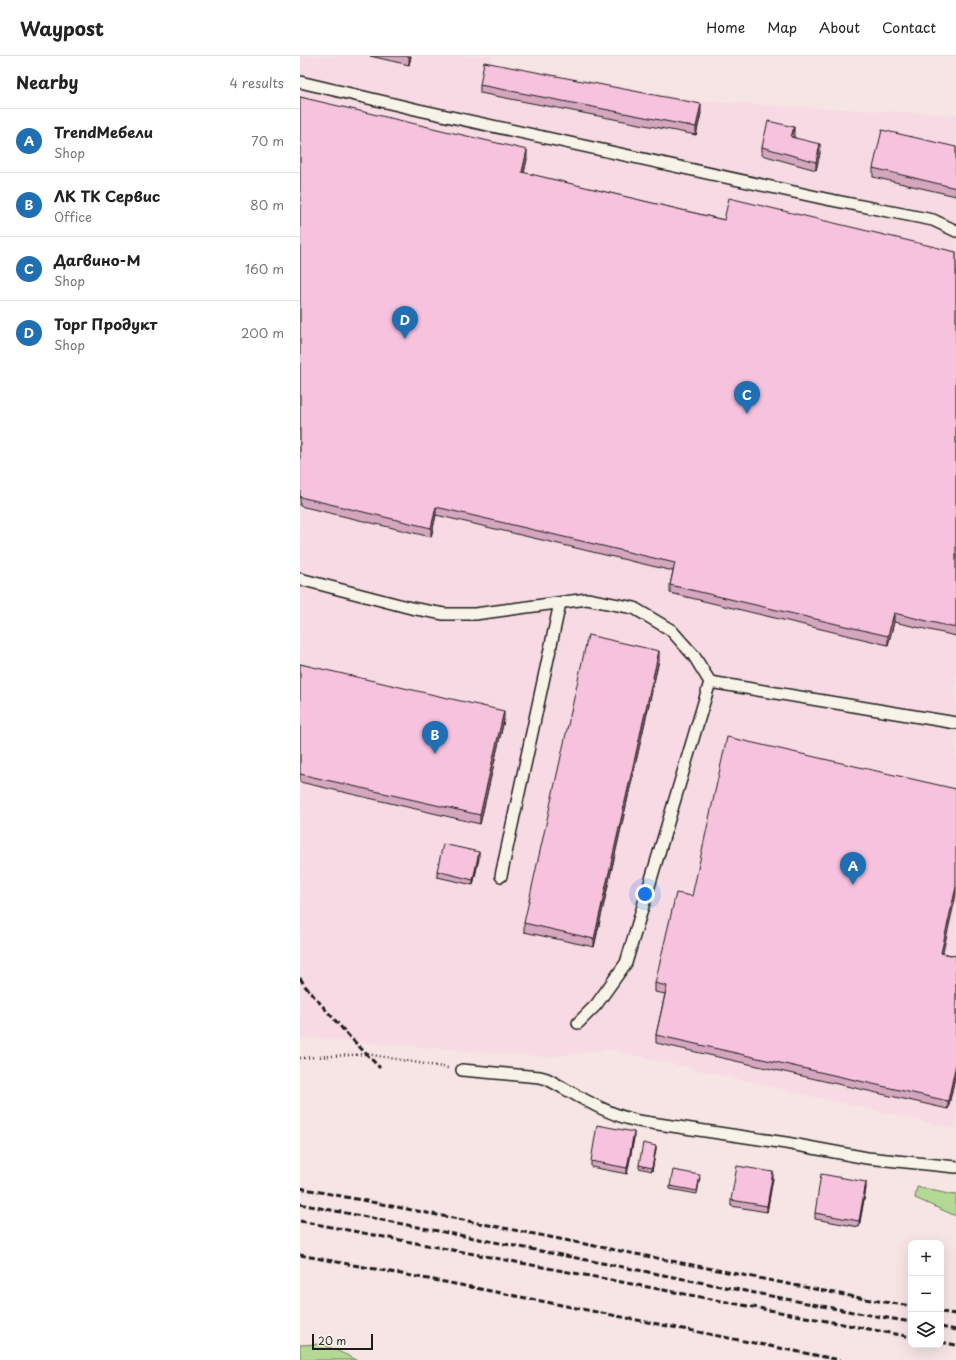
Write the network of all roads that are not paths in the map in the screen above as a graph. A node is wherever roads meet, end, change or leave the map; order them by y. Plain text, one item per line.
1 (300, 82) edge
2 (956, 230) edge
3 (300, 579) edge
4 (560, 603) junction
5 (710, 682) junction
6 (956, 723) edge
7 (500, 876) dead end
8 (578, 1023) dead end
9 (462, 1070) road end
10 (956, 1167) edge

1 - 2 lane
3 - 4 lane
4 - 5 lane
4 - 7 lane
5 - 6 lane
5 - 8 lane
9 - 10 lane

